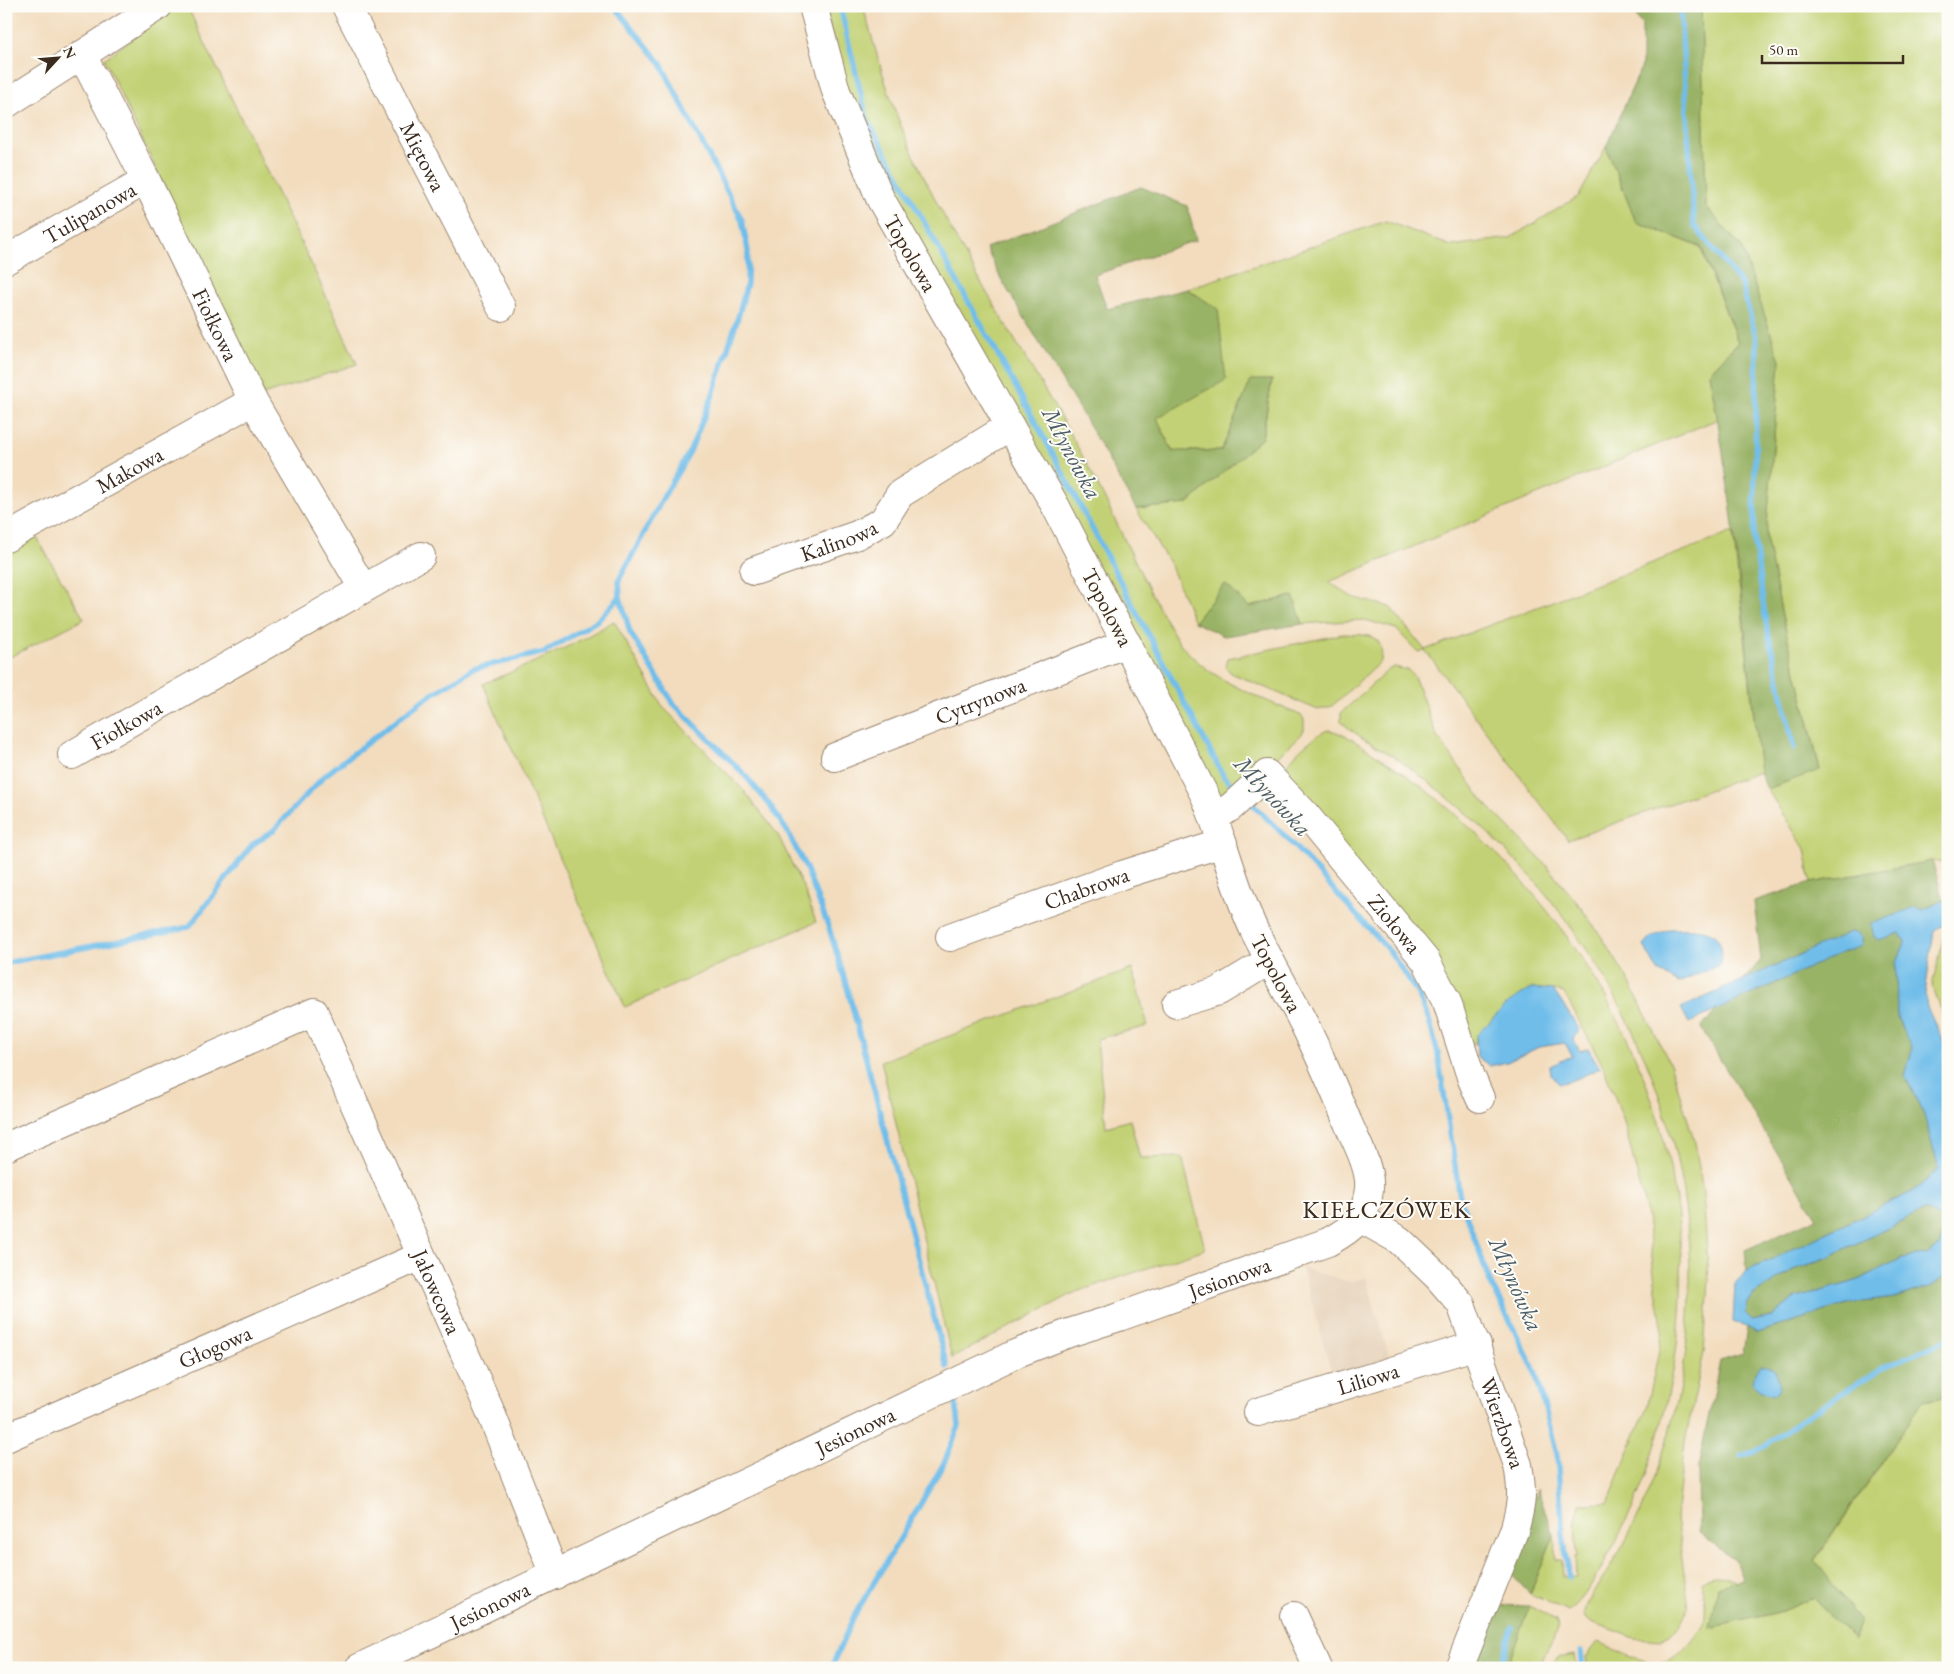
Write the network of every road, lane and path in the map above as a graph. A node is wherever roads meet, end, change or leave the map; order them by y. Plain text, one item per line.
1 (158, 6) edge
2 (346, 6) edge
3 (813, 6) edge
4 (82, 55) junction
5 (6, 104) edge
6 (146, 180) junction
7 (6, 260) edge
8 (502, 307) dead end
9 (253, 401) junction
10 (1010, 426) junction
11 (6, 538) edge
12 (421, 556) dead end
13 (754, 571) dead end
14 (363, 588) junction
15 (1127, 643) junction
16 (72, 755) dead end
17 (835, 757) dead end
18 (1222, 813) junction
19 (1223, 843) junction
20 (950, 937) dead end
21 (1270, 960) junction
22 (1176, 1004) dead end
23 (1480, 1098) dead end
24 (6, 1147) edge
25 (1360, 1218) junction
26 (421, 1256) junction
27 (1477, 1345) junction
28 (1258, 1412) dead end
29 (6, 1438) edge
30 (555, 1575) junction
31 (1294, 1616) dead end
32 (359, 1668) edge
33 (1318, 1668) edge
34 (1459, 1668) edge

1 - 4 street
2 - 8 street, Miętowa
3 - 10 street, Topolowa
4 - 5 street
4 - 6 street, Fiołkowa
6 - 7 street, Tulipanowa
6 - 9 street, Fiołkowa
9 - 11 street, Makowa
9 - 14 street, Fiołkowa
10 - 13 street, Kalinowa
10 - 15 street, Topolowa
12 - 14 street, Fiołkowa
14 - 16 street, Fiołkowa
15 - 17 street, Cytrynowa
15 - 18 street, Topolowa
18 - 19 street, Topolowa
18 - 23 street, Ziołowa
19 - 20 street, Chabrowa
19 - 21 street, Topolowa
21 - 22 street
21 - 25 street, Topolowa
24 - 26 street, Jałowcowa
25 - 27 street, Wierzbowa
25 - 30 street, Jesionowa
26 - 29 street, Głogowa
26 - 30 street, Jałowcowa
27 - 28 street, Liliowa
27 - 34 street, Wierzbowa
30 - 32 street, Jesionowa
31 - 33 street

